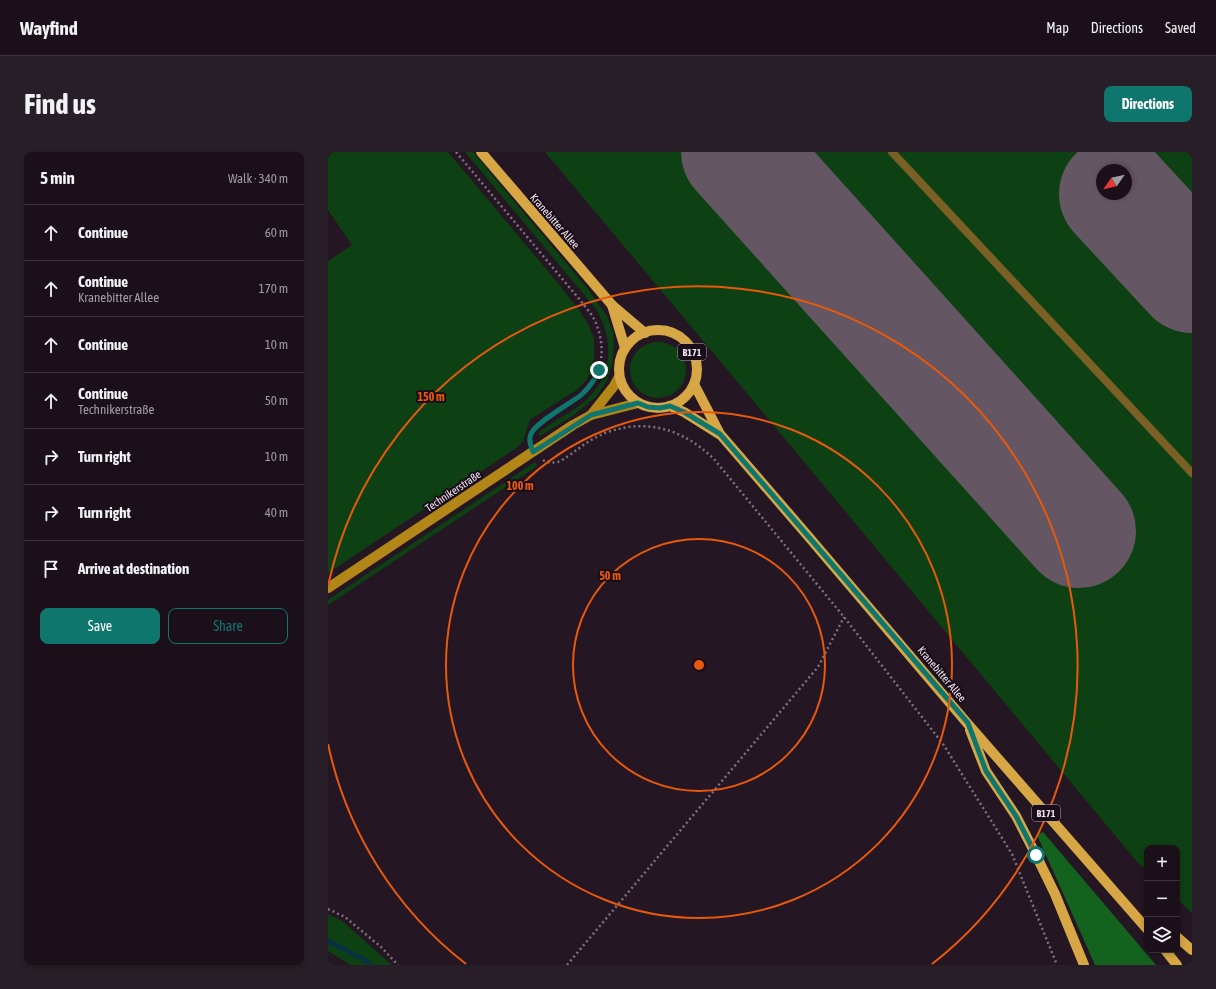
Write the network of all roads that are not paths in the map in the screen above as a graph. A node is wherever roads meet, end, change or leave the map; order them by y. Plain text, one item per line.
1 (481, 152) edge
2 (892, 152) edge
3 (612, 305) junction
4 (644, 332) junction
5 (625, 348) junction
6 (620, 377) junction
7 (694, 384) junction
8 (638, 403) junction
9 (670, 406) junction
10 (591, 415) junction
11 (720, 434) junction
12 (1192, 473) edge
13 (328, 588) edge
14 (968, 723) junction
15 (1125, 904) junction
16 (1145, 917) edge
17 (1144, 926) edge
18 (1180, 940) edge
19 (1192, 950) edge
20 (1167, 953) edge
21 (1084, 965) edge
22 (1177, 965) edge

1 - 3 main road, Kranebitter Allee
2 - 12 lane
3 - 4 main road, Kranebitter Allee
3 - 5 main road, Kranebitter Allee
4 - 5 main road
4 - 7 main road, B171
5 - 6 main road
6 - 8 main road
6 - 10 street, Technikerstraße
7 - 9 main road, B171
7 - 11 main road, Kranebitter Allee / B171
8 - 9 main road, B171
8 - 10 street, Technikerstraße
9 - 11 main road, Kranebitter Allee / B171
10 - 13 street, Technikerstraße
11 - 14 main road, Kranebitter Allee / B171
14 - 15 main road, Kranebitter Allee / B171
14 - 21 main road
15 - 16 main road, B171
15 - 17 main road, Kranebitter Allee / B171
18 - 19 main road
20 - 22 main road

